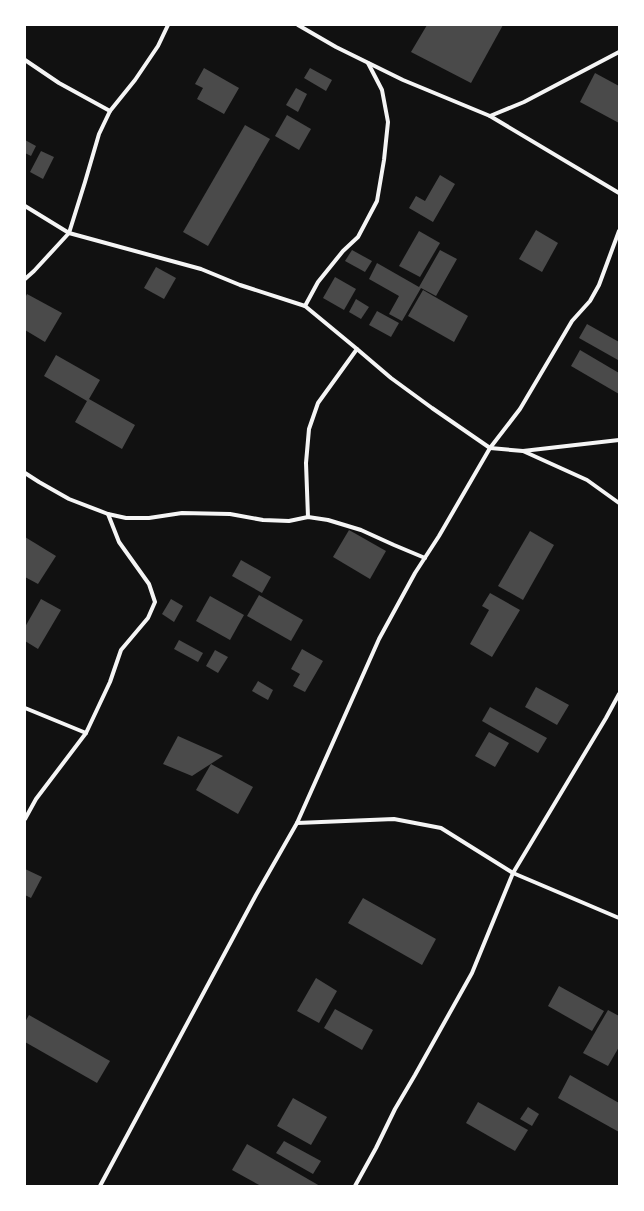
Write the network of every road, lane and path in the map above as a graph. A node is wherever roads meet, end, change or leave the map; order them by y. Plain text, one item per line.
1 (168, 25) edge
2 (302, 26) edge
3 (619, 52) edge
4 (25, 60) edge
5 (368, 62) junction
6 (110, 111) junction
7 (490, 116) junction
8 (619, 193) edge
9 (25, 206) edge
10 (619, 231) edge
11 (69, 233) junction
12 (25, 279) edge
13 (305, 306) junction
14 (357, 349) junction
15 (619, 440) edge
16 (490, 448) junction
17 (523, 451) junction
18 (25, 473) edge
19 (619, 502) edge
20 (108, 514) junction
21 (308, 517) junction
22 (425, 558) junction
23 (619, 694) edge
24 (25, 708) edge
25 (86, 734) junction
26 (25, 819) edge
27 (297, 823) junction
28 (514, 873) junction
29 (619, 918) edge
30 (100, 1186) edge
31 (355, 1186) edge

1 - 6 street
2 - 5 street
3 - 7 street
4 - 6 street
5 - 7 street
5 - 13 street
6 - 11 street
7 - 8 street
9 - 11 street
10 - 16 street
11 - 12 street
11 - 13 street
13 - 14 street
14 - 16 street
14 - 21 street
15 - 17 street
16 - 17 street
16 - 22 street
17 - 19 street
18 - 20 street
20 - 21 street
20 - 25 street
21 - 22 street
22 - 27 street
23 - 28 street
24 - 25 street
25 - 26 street
27 - 28 street
27 - 30 street
28 - 29 street
28 - 31 street

